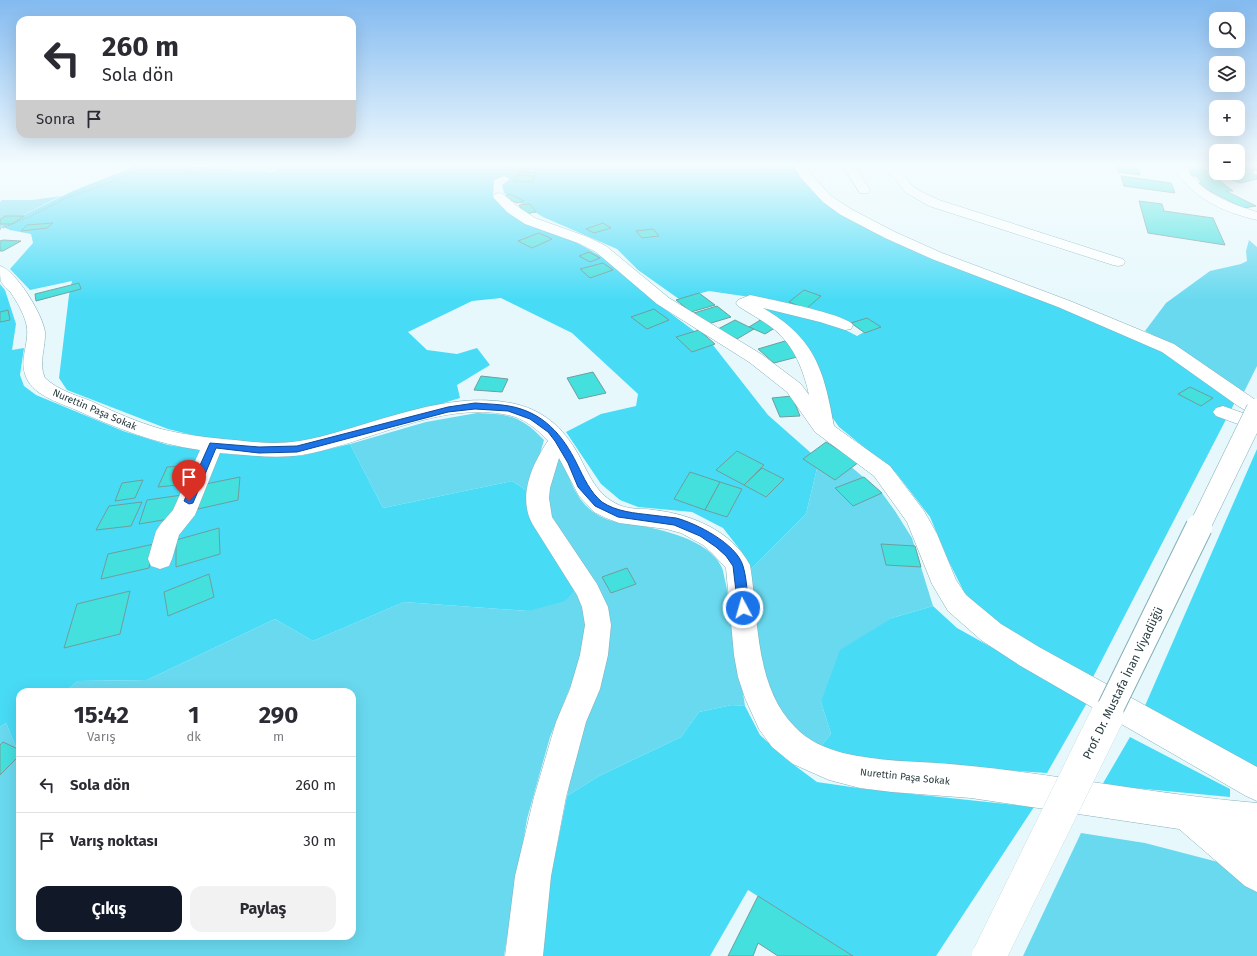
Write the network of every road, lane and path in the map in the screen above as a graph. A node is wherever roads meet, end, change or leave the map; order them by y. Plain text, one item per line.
1 (41, 211) edge
2 (514, 211) edge
3 (844, 211) edge
4 (958, 211) edge
5 (1240, 211) edge
6 (1257, 216) edge
7 (0, 229) edge
8 (1118, 262) dead end
9 (0, 271) edge
10 (845, 325) dead end
11 (1257, 409) edge
12 (1223, 412) dead end
13 (1257, 425) edge
14 (824, 428) junction
15 (559, 440) junction
16 (213, 445) junction
17 (160, 559) dead end
18 (1257, 785) edge
19 (1201, 816) junction
20 (1257, 820) edge
21 (1257, 848) edge
22 (1257, 874) edge
23 (524, 956) edge
24 (989, 956) edge

1 - 7 path
2 - 14 main road
3 - 11 main road
4 - 8 main road
5 - 6 main road
9 - 16 main road, Nurettin Paşa Sokak
10 - 14 main road
11 - 24 main road, Prof. Dr. Mustafa İnan Viyadüğü, bridge
12 - 13 main road
14 - 18 main road
15 - 16 main road, Nurettin Paşa Sokak
15 - 19 main road, Nurettin Paşa Sokak
15 - 23 main road
16 - 17 main road
19 - 20 main road, Nurettin Paşa Sokak
19 - 21 main road
19 - 22 main road

